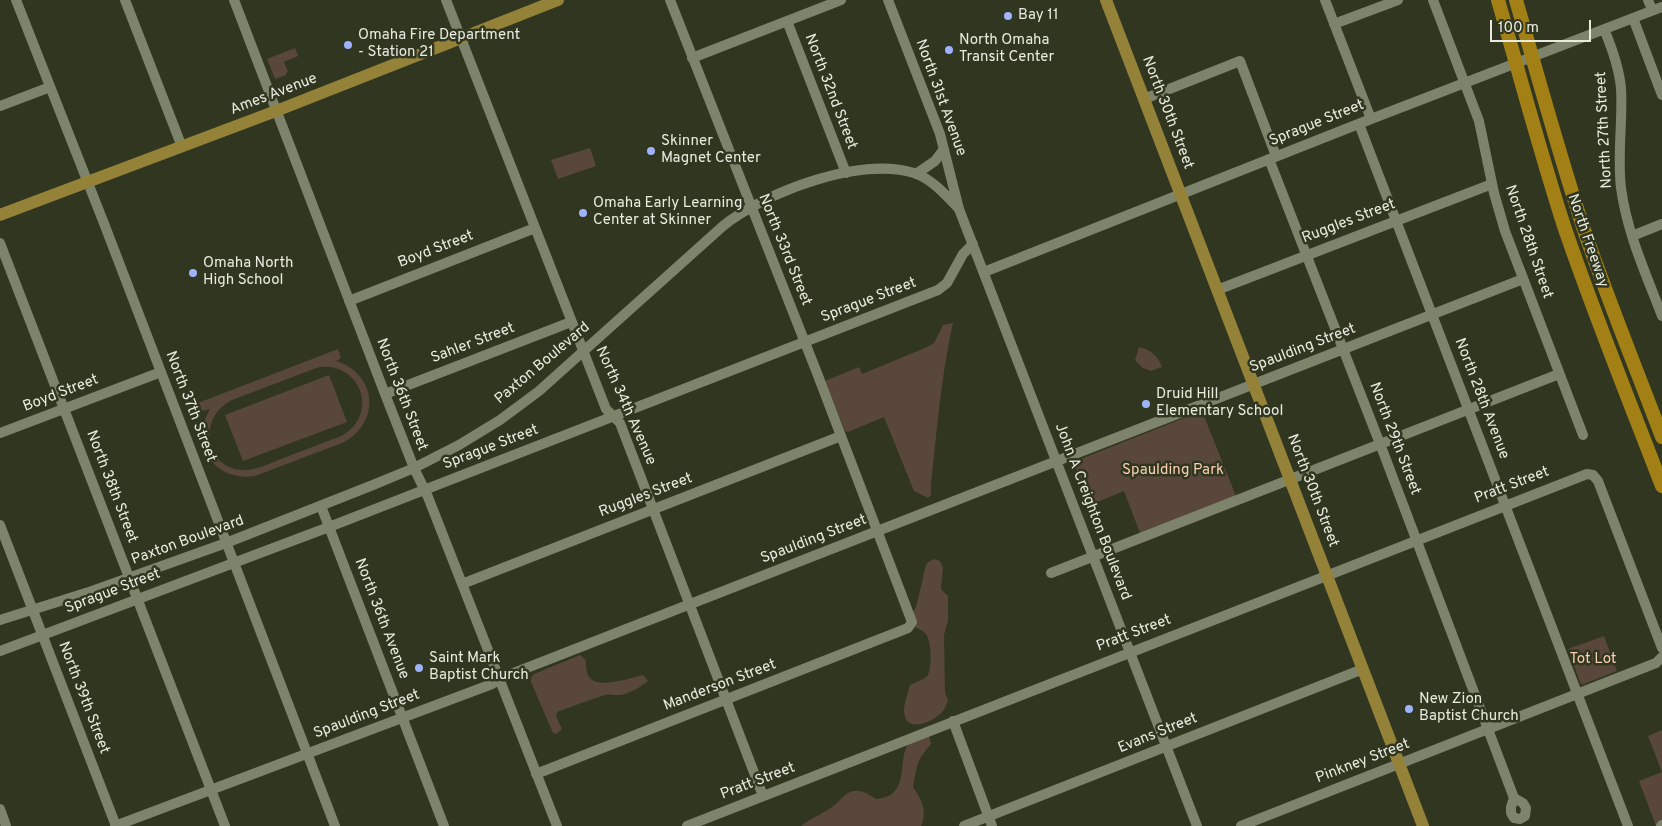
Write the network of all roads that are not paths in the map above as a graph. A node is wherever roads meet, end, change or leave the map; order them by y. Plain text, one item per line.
1 (16, 0) edge
2 (125, 0) edge
3 (234, 0) edge
4 (446, 0) edge
5 (558, 0) edge
6 (670, 0) edge
7 (841, 0) edge
8 (888, 0) edge
9 (1106, 0) edge
10 (1325, 0) edge
11 (1398, 0) edge
12 (1433, 0) edge
13 (1493, 0) edge
14 (1498, 0) edge
15 (1516, 0) edge
16 (1523, 0) edge
17 (1648, 0) edge
18 (1657, 8) edge
19 (1632, 18) junction
20 (787, 21) junction
21 (1334, 24) junction
22 (1604, 29) junction
23 (462, 38) junction
24 (692, 58) junction
25 (1538, 77) junction
26 (1465, 82) junction
27 (1522, 83) junction
28 (50, 87) junction
29 (1662, 95) edge
30 (1144, 99) junction
31 (0, 106) edge
32 (276, 111) junction
33 (1371, 119) junction
34 (1359, 124) junction
35 (182, 147) junction
36 (944, 149) junction
37 (1273, 158) junction
38 (846, 173) junction
39 (916, 174) junction
40 (88, 182) junction
41 (1492, 184) junction
42 (1181, 194) junction
43 (751, 207) junction
44 (959, 208) junction
45 (0, 215) edge
46 (1396, 220) junction
47 (1662, 224) edge
48 (535, 228) junction
49 (1632, 236) junction
50 (0, 243) edge
51 (973, 244) junction
52 (1306, 255) junction
53 (984, 272) junction
54 (1523, 279) junction
55 (1218, 290) junction
56 (349, 301) junction
57 (1432, 315) junction
58 (1662, 316) edge
59 (572, 322) junction
60 (804, 342) junction
61 (1343, 350) junction
62 (583, 351) junction
63 (161, 372) junction
64 (1559, 374) junction
65 (1254, 385) junction
66 (385, 394) junction
67 (64, 408) junction
68 (1469, 410) junction
69 (613, 416) junction
70 (0, 433) edge
71 (1583, 435) dead end
72 (842, 436) junction
73 (1662, 437) edge
74 (1380, 444) junction
75 (1057, 462) junction
76 (414, 468) junction
77 (1290, 480) junction
78 (1662, 486) edge
79 (424, 490) junction
80 (1506, 505) junction
81 (321, 506) junction
82 (653, 510) junction
83 (0, 525) edge
84 (329, 527) junction
85 (878, 531) junction
86 (1416, 540) junction
87 (226, 543) junction
88 (1094, 557) junction
89 (234, 563) junction
90 (1051, 573) dead end
91 (1327, 575) junction
92 (130, 578) junction
93 (462, 584) junction
94 (138, 599) junction
95 (690, 605) junction
96 (33, 610) junction
97 (0, 620) edge
98 (912, 622) joint
99 (42, 635) junction
100 (1662, 648) edge
101 (0, 651) edge
102 (1130, 652) junction
103 (1662, 657) edge
104 (1363, 669) junction
105 (499, 680) junction
106 (1578, 694) junction
107 (726, 700) junction
108 (402, 718) junction
109 (953, 721) junction
110 (1489, 729) junction
111 (1166, 746) junction
112 (307, 754) junction
113 (1399, 764) junction
114 (536, 774) junction
115 (211, 790) junction
116 (764, 796) junction
117 (1514, 798) dead end
118 (0, 809) edge
119 (991, 821) edge
120 (6, 826) edge
121 (116, 826) edge
122 (225, 826) edge
123 (335, 826) edge
124 (444, 826) edge
125 (557, 826) edge
126 (687, 826) edge
127 (964, 826) edge
128 (1197, 826) edge
129 (1241, 826) edge
130 (1423, 826) edge
131 (1628, 826) edge

1 - 28 street, North 37th Street
2 - 35 street
3 - 32 street, North 36th Street
4 - 23 street, North 34th Avenue
5 - 23 main road, Ames Avenue
6 - 24 street, North 33rd Street
7 - 20 street
8 - 36 street, North 31st Avenue
9 - 30 main road, North 30th Street
10 - 21 street
11 - 21 street
12 - 26 street, North 28th Street
13 - 27 highway
14 - 27 highway, North Freeway
15 - 25 highway, North Freeway
16 - 25 highway
17 - 18 street
18 - 19 street, Sprague Street
19 - 22 street, Sprague Street
19 - 29 street
20 - 24 street
20 - 38 street, North 32nd Street
21 - 33 street
22 - 26 street, Sprague Street
22 - 49 street, North 27th Street
23 - 32 main road, Ames Avenue
23 - 48 street, North 34th Avenue
24 - 43 street, North 33rd Street
25 - 73 highway, North Freeway
26 - 33 street, Sprague Street
26 - 41 street, North 28th Street
27 - 78 highway, North Freeway
28 - 31 street
28 - 40 street, North 37th Street
30 - 37 street, North 29th Street
30 - 42 main road, North 30th Street
32 - 35 main road, Ames Avenue
32 - 56 street, North 36th Street
33 - 34 street, Sprague Street
34 - 37 street, Sprague Street
34 - 46 street, North 28th Avenue
35 - 40 main road, Ames Avenue
36 - 39 street
36 - 44 street, North 31st Avenue
37 - 42 street, Sprague Street
37 - 52 street, North 29th Street
38 - 39 street, Paxton Boulevard
38 - 43 street, Paxton Boulevard
39 - 44 street, Paxton Boulevard
40 - 45 main road, Ames Avenue
40 - 63 street, North 37th Street
41 - 46 street, Ruggles Street
41 - 54 street, North 28th Street
42 - 53 street, Sprague Street
42 - 55 main road, North 30th Street
43 - 60 street, North 33rd Street
43 - 62 street, Paxton Boulevard
44 - 51 street, John A Creighton Boulevard
46 - 52 street, Ruggles Street
46 - 57 street, North 28th Avenue
47 - 49 street
48 - 56 street, Boyd Street
48 - 59 street, North 34th Avenue
49 - 58 street, North 27th Street
50 - 67 street, North 38th Street
51 - 53 street, John A Creighton Boulevard
51 - 60 street, Sprague Street
52 - 55 street, Ruggles Street
52 - 61 street, North 29th Street
53 - 75 street, John A Creighton Boulevard
54 - 57 street, Spaulding Street
54 - 64 street, North 28th Street
55 - 65 main road, North 30th Street
56 - 66 street, North 36th Street
57 - 61 street, Spaulding Street
57 - 68 street, North 28th Avenue
59 - 62 street, North 34th Avenue
59 - 66 street, Sahler Street
60 - 69 street, Sprague Street
60 - 72 street, North 33rd Street
61 - 65 street, Spaulding Street
61 - 74 street, North 29th Street
62 - 69 street, North 34th Avenue
62 - 76 street, Paxton Boulevard
63 - 67 street, Boyd Street
63 - 87 street, North 37th Street
64 - 68 street
64 - 71 street, North 28th Street
65 - 75 street, Spaulding Street
65 - 77 main road, North 30th Street
66 - 76 street, North 36th Street
67 - 70 street, Boyd Street
67 - 92 street, North 38th Street
68 - 74 street
68 - 80 street, North 28th Avenue
69 - 79 street, Sprague Street
69 - 82 street, North 34th Avenue
72 - 82 street, Ruggles Street
72 - 85 street, North 33rd Street
74 - 77 street
74 - 86 street, North 29th Street
75 - 85 street, Spaulding Street
75 - 88 street, John A Creighton Boulevard
76 - 79 street, North 36th Street
76 - 81 street, Paxton Boulevard
77 - 88 street
77 - 91 main road, North 30th Street
79 - 84 street, Sprague Street
79 - 93 street, North 36th Street
80 - 86 street, Pratt Street
80 - 100 street, Pratt Street
80 - 106 street, North 28th Avenue
81 - 84 street, North 36th Avenue
81 - 87 street, Paxton Boulevard
82 - 93 street, Ruggles Street
82 - 95 street, North 34th Avenue
83 - 96 street, North 39th Street
84 - 89 street, Sprague Street
84 - 108 street, North 36th Avenue
85 - 95 street, Spaulding Street
85 - 98 street, North 33rd Street
86 - 91 street, Pratt Street
86 - 110 street, North 29th Street
87 - 89 street, North 37th Street
87 - 92 street, Paxton Boulevard
88 - 90 street
88 - 102 street, John A Creighton Boulevard
89 - 94 street, Sprague Street
89 - 112 street, North 37th Street
91 - 102 street, Pratt Street
91 - 104 main road, North 30th Street
92 - 94 street, North 38th Street
92 - 96 street, Paxton Boulevard
93 - 105 street, North 36th Street
94 - 99 street, Sprague Street
94 - 115 street, North 38th Street
95 - 105 street, Spaulding Street
95 - 107 street, North 34th Avenue
96 - 97 street, Paxton Boulevard
96 - 99 street, North 39th Street
98 - 107 street, Manderson Street
99 - 101 street, Sprague Street
99 - 121 street, North 39th Street
102 - 109 street, Pratt Street
102 - 111 street, John A Creighton Boulevard
103 - 106 street, Pinkney Street
104 - 111 street, Evans Street
104 - 113 main road, North 30th Street
105 - 108 street, Spaulding Street
105 - 114 street, North 36th Street
106 - 110 street, Pinkney Street
106 - 131 street, North 28th Avenue
107 - 114 street, Manderson Street
107 - 116 street, North 34th Avenue
108 - 112 street, Spaulding Street
108 - 124 street, North 36th Avenue
109 - 116 street, Pratt Street
109 - 119 street
110 - 113 street, Pinkney Street
110 - 117 street, North 29th Street
111 - 119 street, Evans Street
111 - 128 street, John A Creighton Boulevard
112 - 115 street, Spaulding Street
112 - 123 street, North 37th Street
113 - 129 street, Pinkney Street
113 - 130 main road, North 30th Street
114 - 125 street, North 36th Street
115 - 121 street, Spaulding Street
115 - 122 street, North 38th Street
116 - 126 street, Pratt Street
118 - 120 street
119 - 127 street, Evans Street

